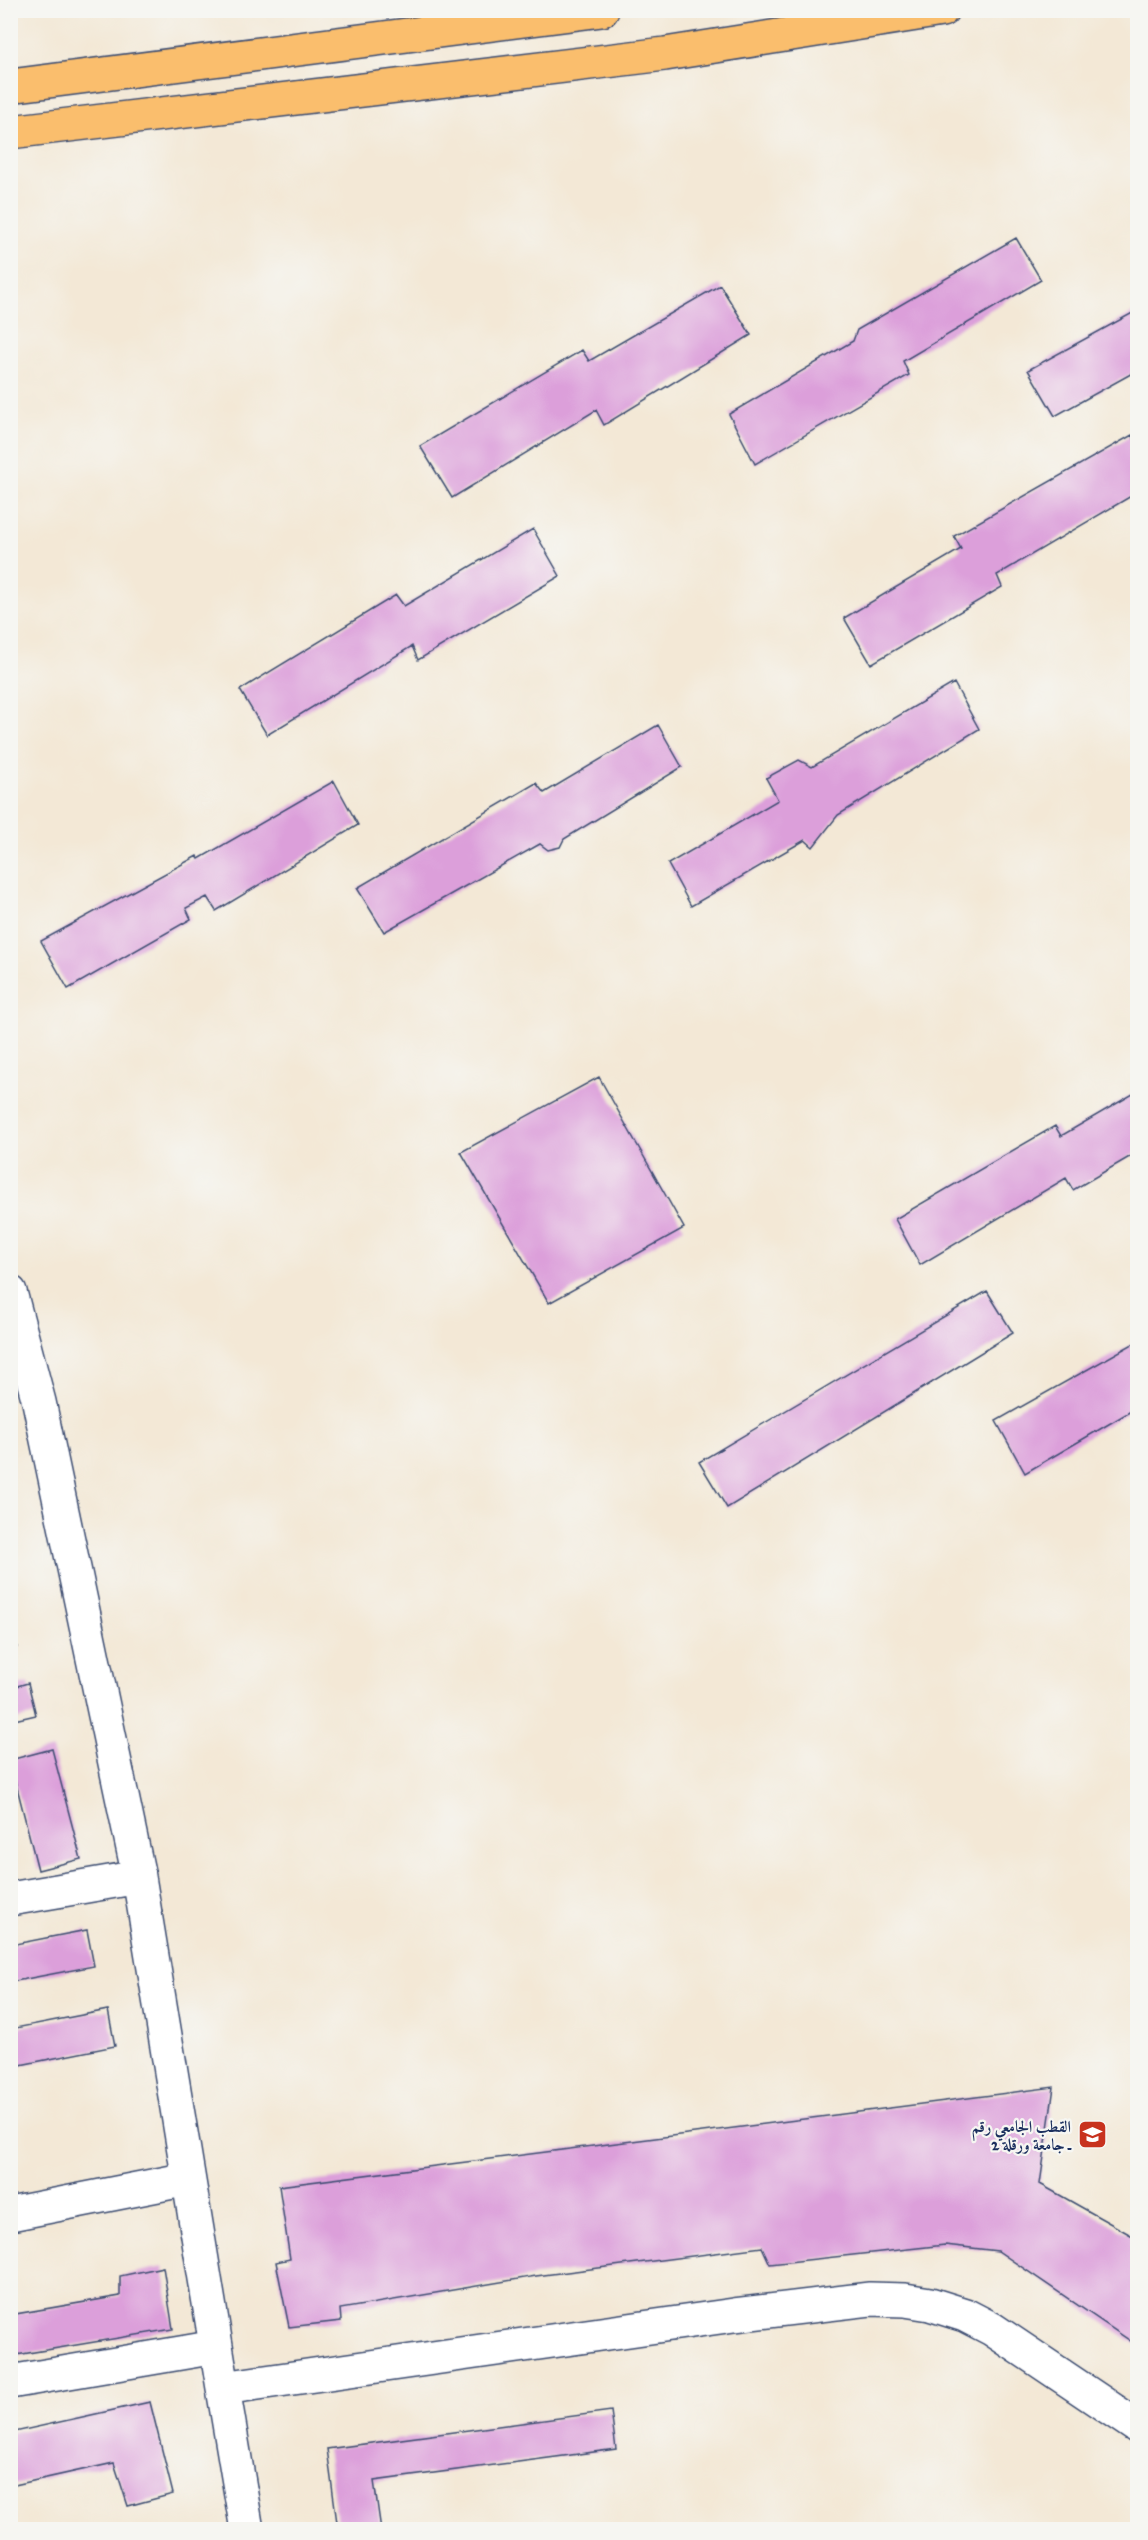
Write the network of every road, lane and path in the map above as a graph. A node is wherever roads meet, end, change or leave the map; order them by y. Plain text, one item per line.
1 (602, 10) edge
2 (942, 10) edge
3 (10, 86) edge
4 (10, 132) edge
5 (10, 1292) edge
6 (139, 1877) junction
7 (10, 1899) edge
8 (188, 2179) junction
9 (10, 2214) edge
10 (216, 2347) junction
11 (10, 2382) edge
12 (223, 2388) junction
13 (1137, 2427) edge
14 (247, 2529) edge

1 - 3 main road
2 - 4 main road
5 - 6 street
6 - 7 street
6 - 8 street
8 - 9 street
8 - 10 street
10 - 11 street
10 - 12 street
12 - 13 street
12 - 14 street

